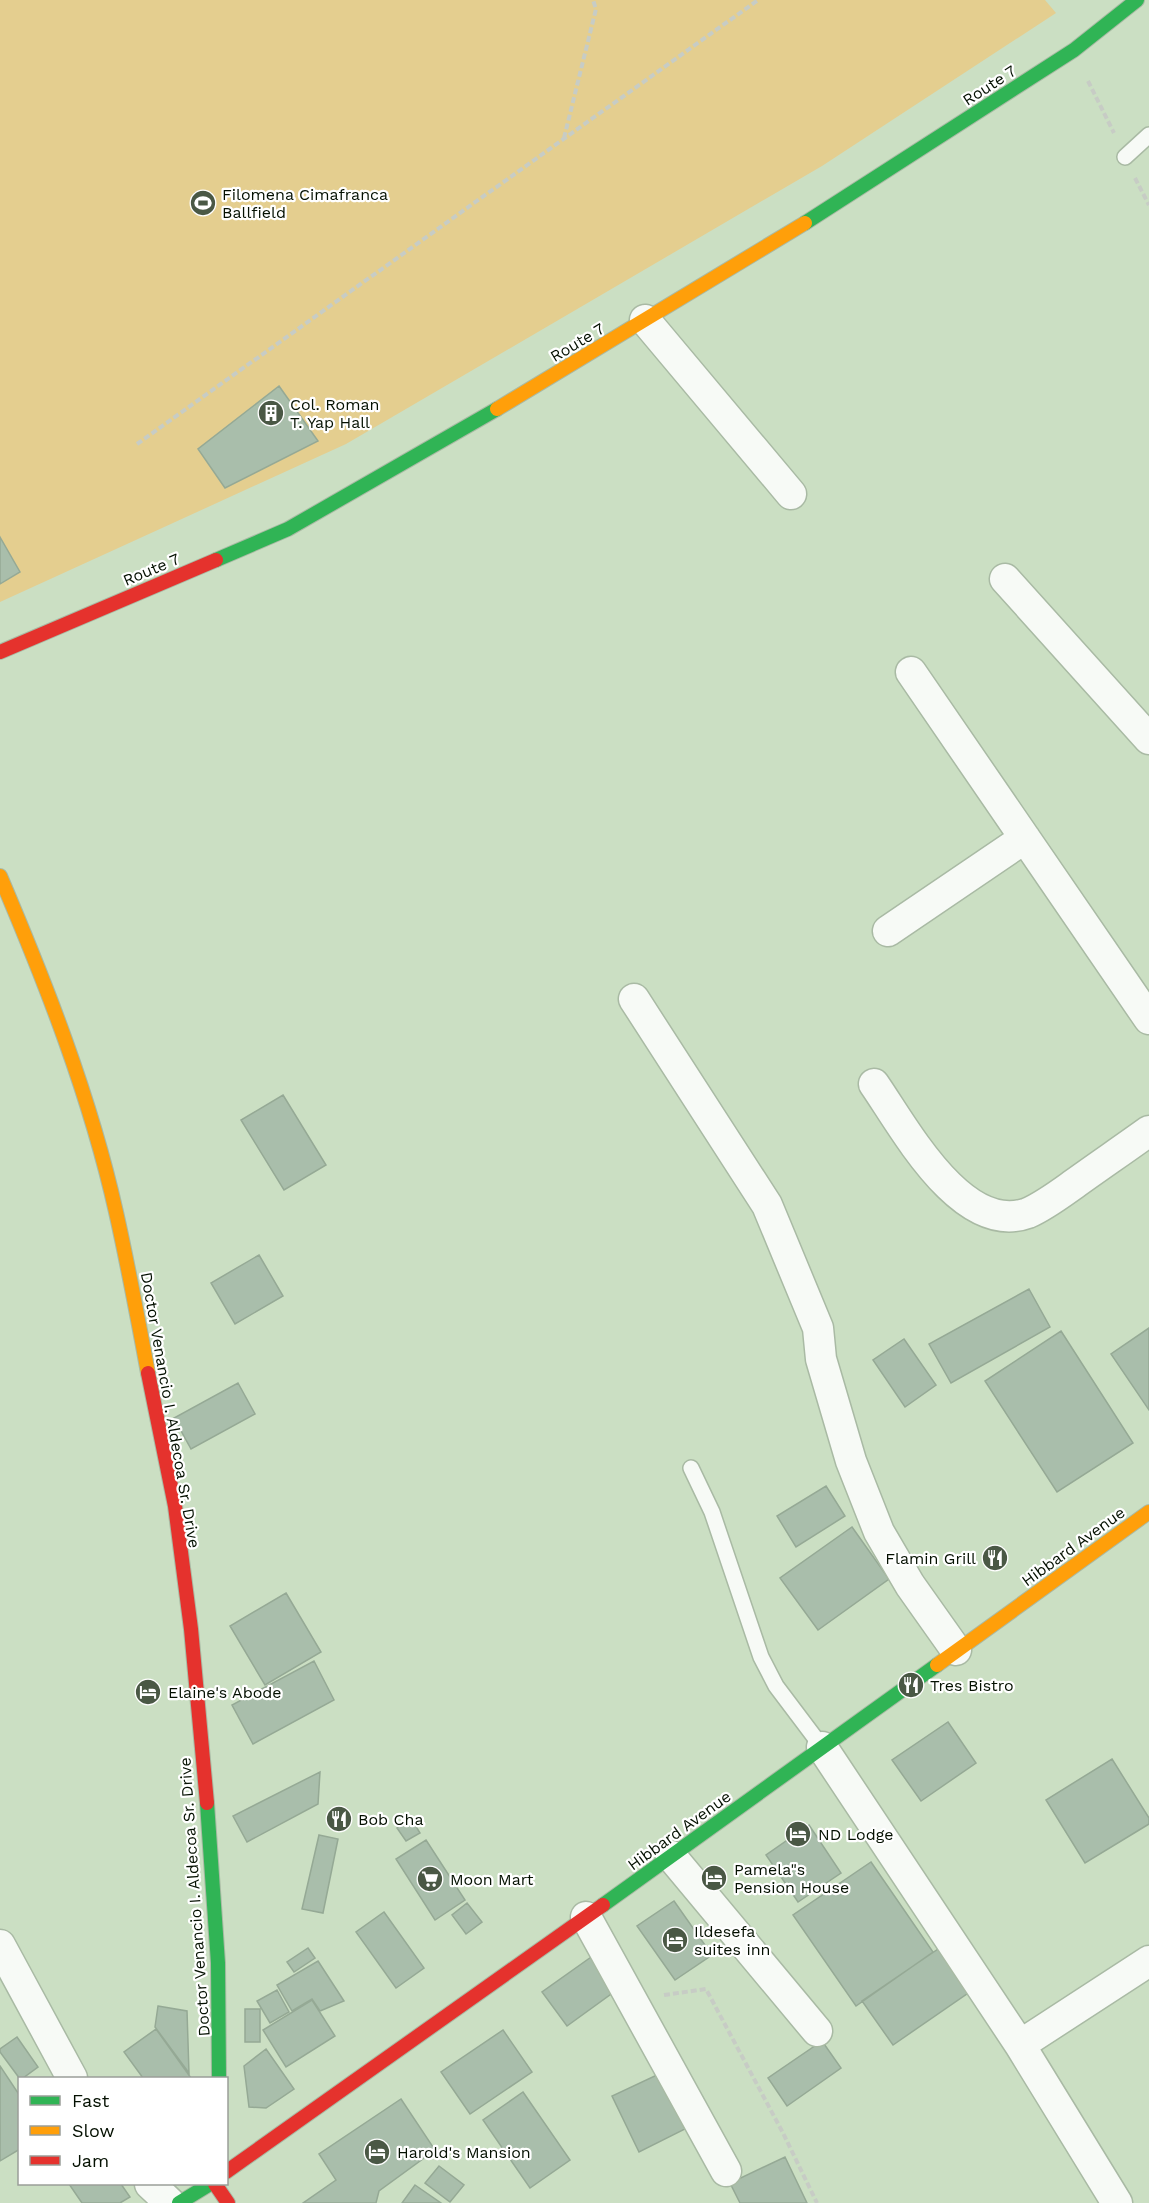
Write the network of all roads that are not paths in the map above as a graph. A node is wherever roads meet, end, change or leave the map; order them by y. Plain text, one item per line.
1 (1137, 0) edge
2 (1149, 135) edge
3 (1125, 157) road end
4 (645, 320) junction
5 (790, 494) dead end
6 (1005, 579) dead end
7 (0, 652) edge
8 (911, 672) dead end
9 (1149, 739) edge
10 (1025, 838) junction
11 (0, 876) edge
12 (888, 931) dead end
13 (634, 999) dead end
14 (1149, 1019) edge
15 (874, 1084) dead end
16 (1149, 1131) edge
17 (691, 1468) dead end
18 (1149, 1512) edge
19 (956, 1650) junction
20 (822, 1747) junction
21 (671, 1856) junction
22 (586, 1917) junction
23 (0, 1945) edge
24 (1149, 1961) edge
25 (817, 2031) dead end
26 (1020, 2045) junction
27 (71, 2077) edge
28 (219, 2077) edge
29 (228, 2171) edge
30 (726, 2171) dead end
31 (151, 2185) edge
32 (208, 2185) edge
33 (216, 2185) edge
34 (170, 2203) edge
35 (179, 2203) edge
36 (228, 2203) edge
37 (1117, 2203) edge

1 - 4 main road, Route 7
2 - 3 lane
4 - 5 street
4 - 7 main road, Route 7
6 - 9 street
8 - 10 street
10 - 12 street
10 - 14 street
11 - 28 main road, Doctor Venancio I. Aldecoa Sr. Drive
13 - 19 street
15 - 16 street
17 - 20 lane
18 - 19 main road, Hibbard Avenue
19 - 20 main road, Hibbard Avenue
20 - 21 main road, Hibbard Avenue
20 - 26 street
21 - 22 main road, Hibbard Avenue
21 - 25 street
22 - 29 main road, Hibbard Avenue
22 - 30 street
23 - 27 street
24 - 26 street
26 - 37 street
31 - 34 street
32 - 35 main road
33 - 36 main road

